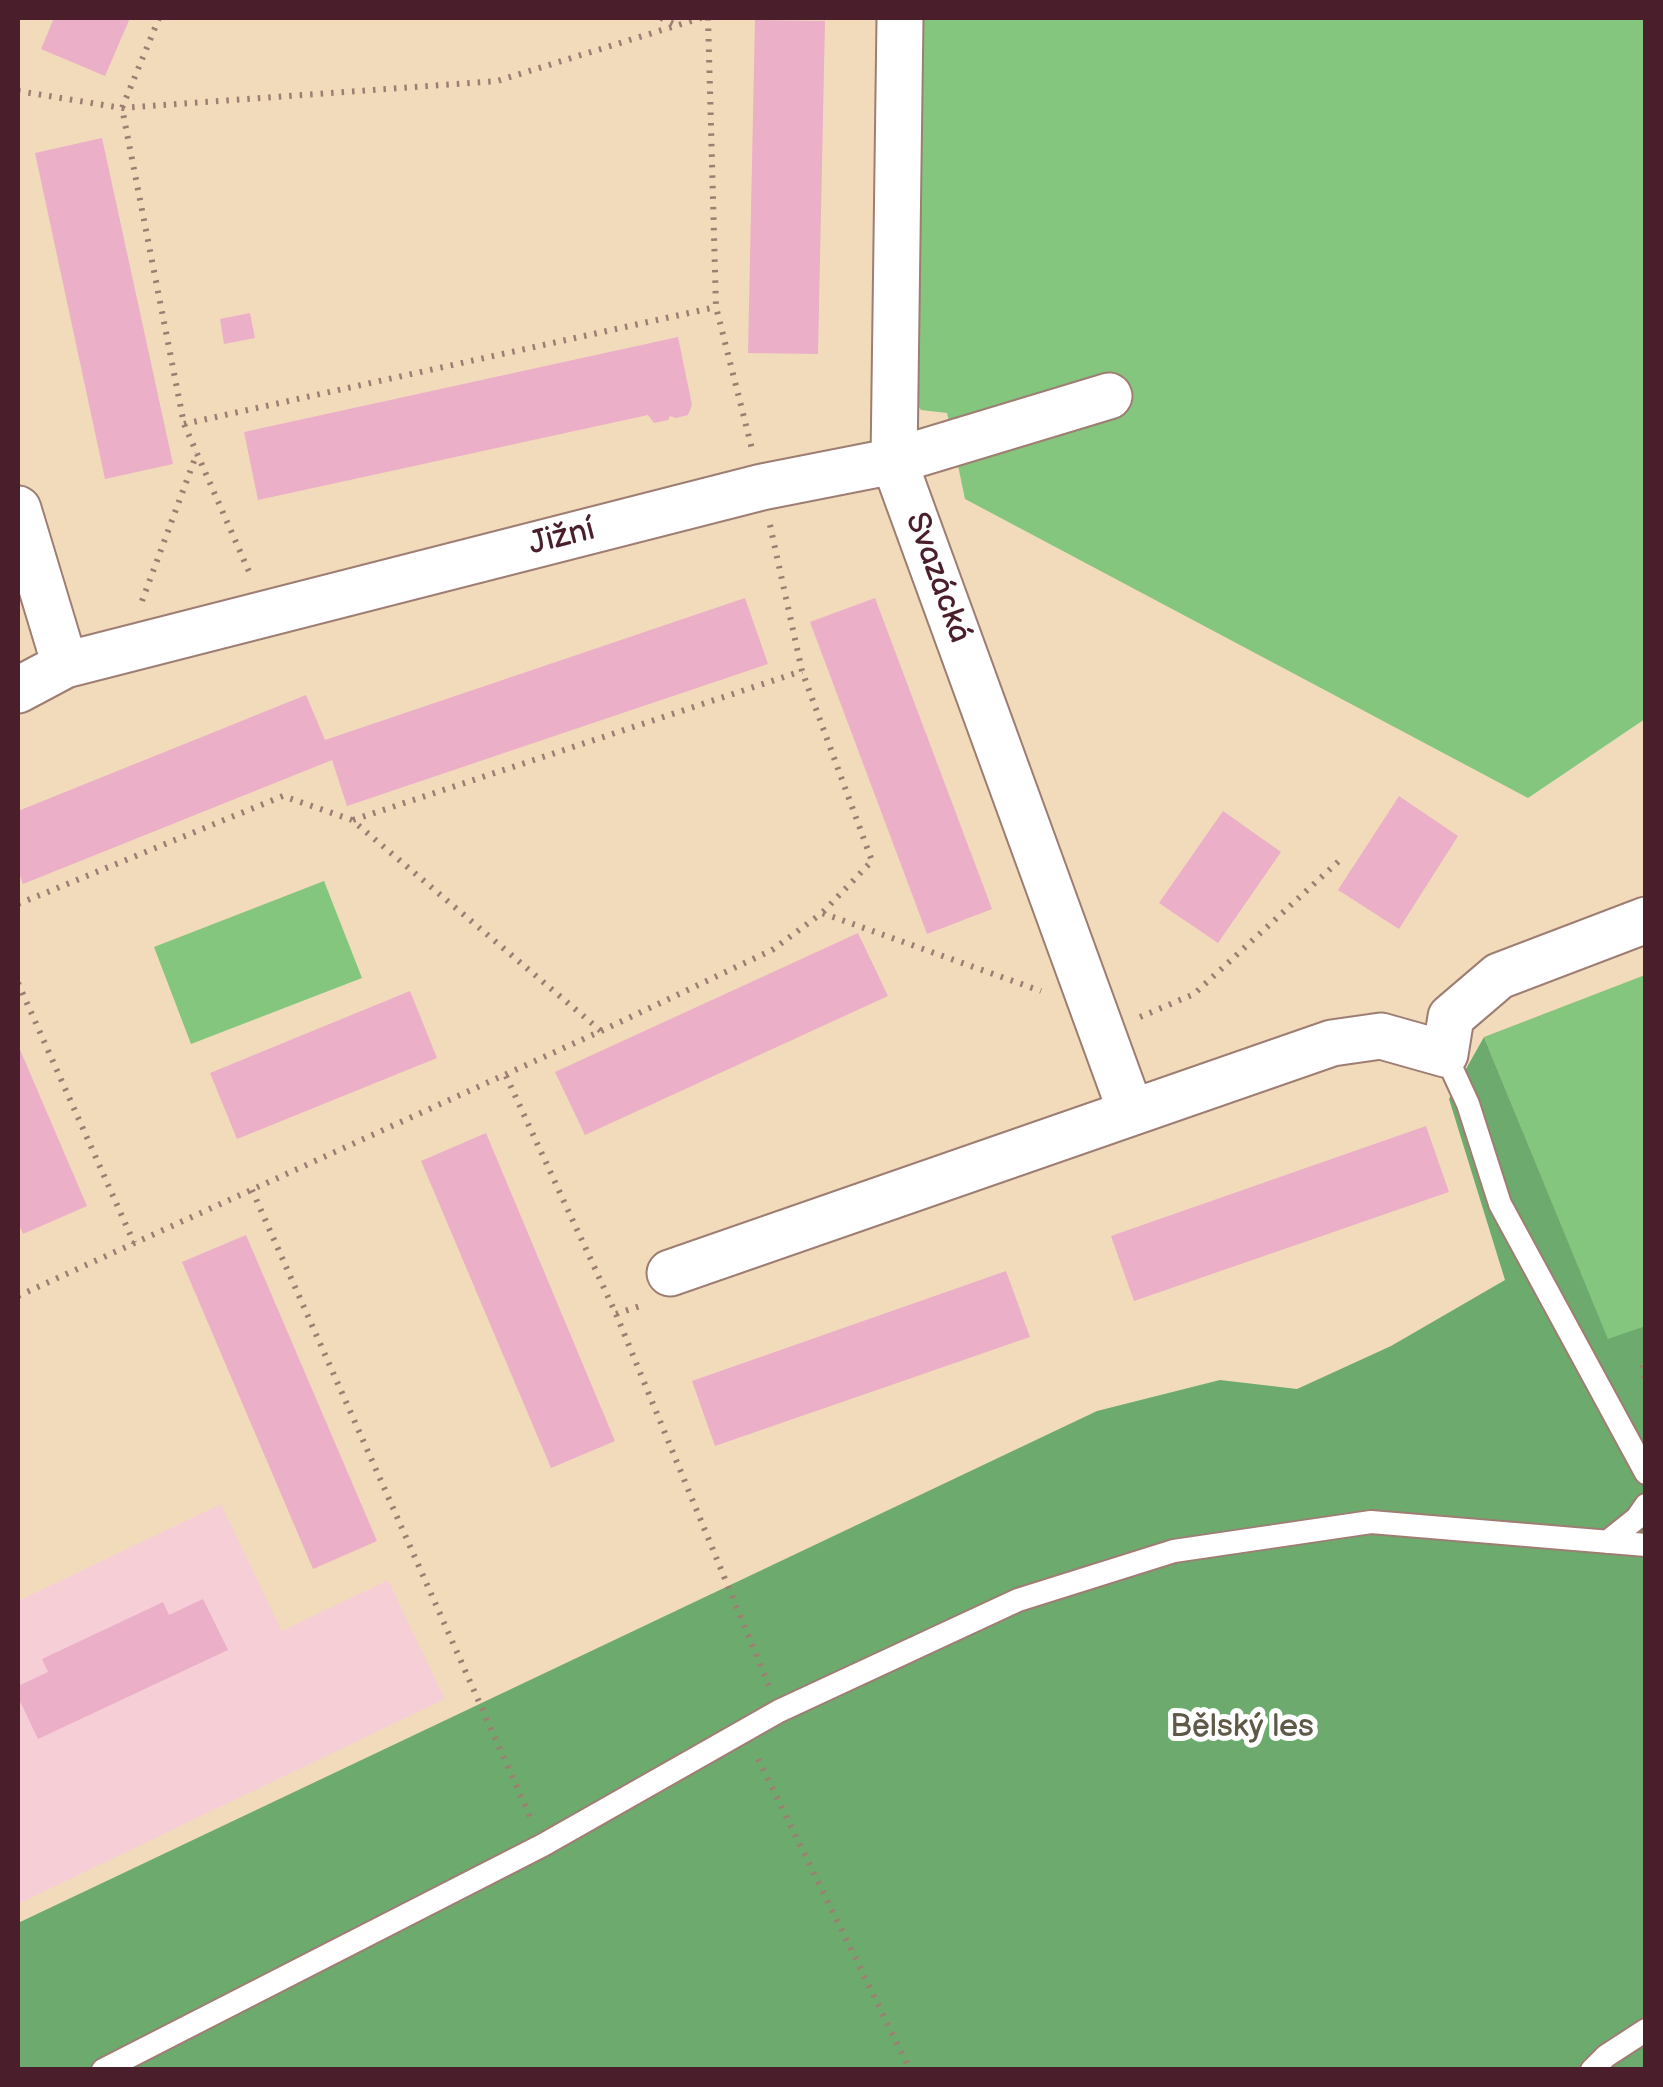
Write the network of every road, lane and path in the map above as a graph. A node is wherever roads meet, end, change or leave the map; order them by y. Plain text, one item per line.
1 (159, 18) edge
2 (661, 18) edge
3 (704, 18) edge
4 (900, 18) edge
5 (676, 26) junction
6 (18, 91) edge
7 (122, 108) junction
8 (716, 307) junction
9 (1109, 396) dead end
10 (184, 424) junction
11 (197, 452) junction
12 (894, 461) junction
13 (762, 487) junction
14 (18, 509) edge
15 (267, 613) junction
16 (124, 650) junction
17 (65, 665) junction
18 (802, 671) junction
19 (18, 690) edge
20 (352, 820) junction
21 (1340, 860) dead end
22 (18, 904) edge
23 (822, 913) junction
24 (1646, 920) edge
25 (18, 983) edge
26 (1098, 1022) junction
27 (601, 1031) junction
28 (1444, 1054) junction
29 (506, 1076) junction
30 (1131, 1112) junction
31 (252, 1190) junction
32 (134, 1243) junction
33 (670, 1273) dead end
34 (18, 1296) edge
35 (1646, 1357) edge
36 (1646, 1388) edge
37 (1646, 1473) edge
38 (1646, 1506) edge
39 (1607, 1542) junction
40 (1646, 1544) edge
41 (780, 1711) junction
42 (745, 1731) junction
43 (543, 1845) junction
44 (1646, 2030) edge
45 (103, 2070) edge
46 (910, 2070) edge
47 (1592, 2070) edge

1 - 7 path
2 - 5 path
3 - 5 path
3 - 8 path
4 - 12 street, Svazácká
5 - 7 path
6 - 7 path
7 - 10 path
8 - 10 path
8 - 13 path
9 - 12 street, Jižní
10 - 11 path
11 - 15 path
11 - 16 path
12 - 13 street, Jižní
12 - 26 street, Svazácká
13 - 15 street, Jižní
13 - 18 path
14 - 17 street
15 - 16 street, Jižní
16 - 17 street, Jižní
17 - 19 street, Jižní
18 - 20 path
18 - 23 path
20 - 22 path
20 - 27 path
21 - 26 path
23 - 26 path
23 - 27 path
24 - 28 street
25 - 32 path
26 - 30 street, Svazácká
27 - 29 path
28 - 30 street
28 - 37 lane
29 - 31 path
29 - 41 path
30 - 33 street
31 - 32 path
31 - 43 path
32 - 34 path
35 - 36 path
38 - 39 lane
39 - 40 lane
39 - 41 lane
41 - 42 lane
42 - 43 lane
42 - 46 path
43 - 45 lane
44 - 47 lane

